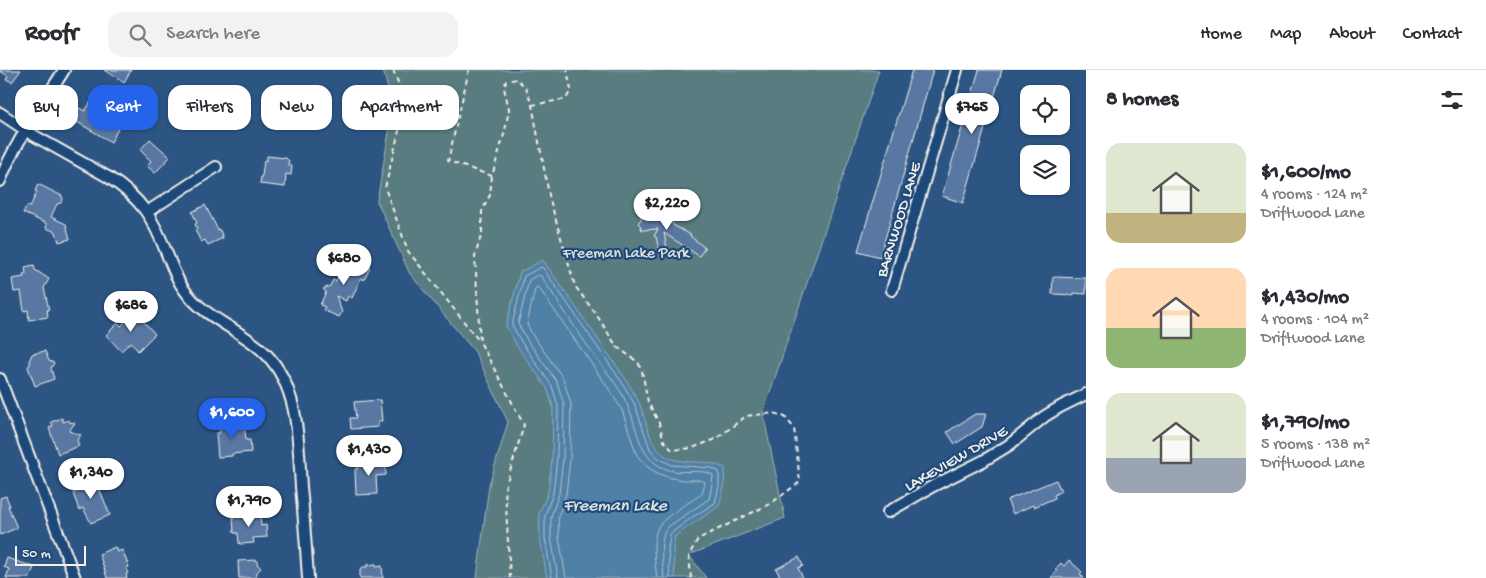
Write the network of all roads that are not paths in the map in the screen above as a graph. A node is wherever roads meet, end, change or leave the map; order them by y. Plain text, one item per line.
1 (64, 70) edge
2 (957, 70) edge
3 (0, 113) edge
4 (26, 131) junction
5 (216, 167) dead end
6 (0, 181) edge
7 (147, 212) junction
8 (892, 290) dead end
9 (0, 378) edge
10 (1086, 394) edge
11 (888, 512) dead end
12 (75, 578) edge
13 (308, 578) edge

1 - 4 street
2 - 8 street, BARNWOOD LANE
3 - 4 street
4 - 6 street
4 - 7 street
5 - 7 street
7 - 13 street
9 - 12 street
10 - 11 street, LAKEVIEW DRIVE

